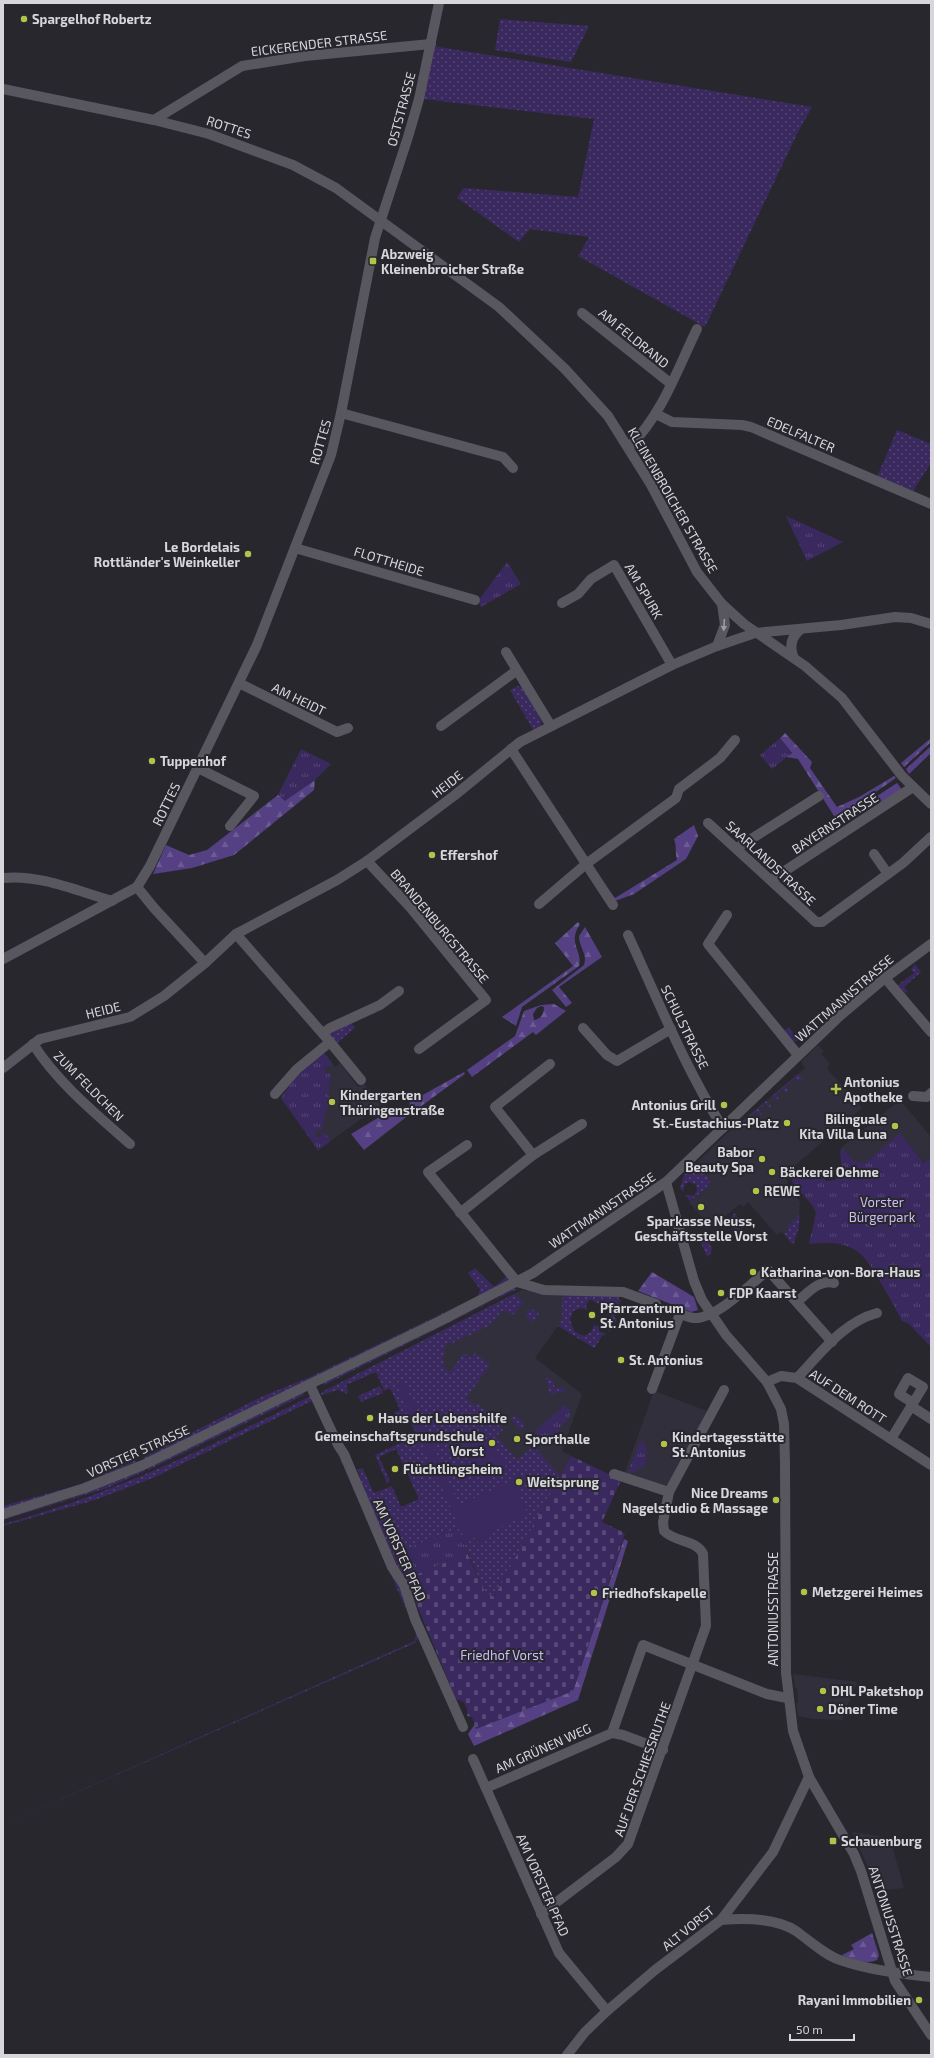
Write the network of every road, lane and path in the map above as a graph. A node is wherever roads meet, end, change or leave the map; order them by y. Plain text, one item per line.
1 (439, 3) edge
2 (431, 44) junction
3 (3, 90) edge
4 (154, 120) junction
5 (381, 219) junction
6 (582, 313) dead end
7 (697, 329) dead end
8 (670, 384) junction
9 (341, 413) junction
10 (656, 414) junction
11 (629, 447) junction
12 (513, 468) dead end
13 (931, 504) edge
14 (295, 548) junction
15 (475, 600) dead end
16 (562, 603) dead end
17 (722, 604) junction
18 (931, 624) edge
19 (801, 629) junction
20 (756, 633) junction
21 (717, 646) junction
22 (506, 652) dead end
23 (794, 658) junction
24 (672, 665) junction
25 (516, 671) junction
26 (239, 683) junction
27 (441, 726) dead end
28 (551, 726) junction
29 (348, 728) dead end
30 (735, 740) dead end
31 (511, 749) junction
32 (198, 768) junction
33 (913, 787) junction
34 (819, 796) dead end
35 (931, 804) edge
36 (708, 823) dead end
37 (230, 826) dead end
38 (931, 837) edge
39 (737, 848) junction
40 (874, 854) dead end
41 (367, 861) junction
42 (586, 864) junction
43 (888, 874) junction
44 (3, 878) edge
45 (771, 880) junction
46 (137, 887) junction
47 (112, 901) junction
48 (539, 904) dead end
49 (613, 905) dead end
50 (727, 915) dead end
51 (236, 934) junction
52 (628, 935) dead end
53 (931, 944) edge
54 (3, 959) edge
55 (205, 963) junction
56 (885, 978) junction
57 (399, 991) dead end
58 (583, 1028) dead end
59 (671, 1029) junction
60 (931, 1032) edge
61 (323, 1033) junction
62 (330, 1042) junction
63 (33, 1044) junction
64 (419, 1049) dead end
65 (798, 1055) junction
66 (550, 1064) dead end
67 (3, 1068) edge
68 (361, 1080) dead end
69 (931, 1093) edge
70 (275, 1094) dead end
71 (913, 1096) dead end
72 (582, 1124) dead end
73 (723, 1128) junction
74 (130, 1144) dead end
75 (467, 1145) dead end
76 (533, 1155) junction
77 (666, 1182) junction
78 (460, 1213) junction
79 (517, 1282) junction
80 (834, 1283) dead end
81 (797, 1302) junction
82 (656, 1304) dead end
83 (710, 1313) junction
84 (877, 1314) dead end
85 (832, 1342) junction
86 (797, 1378) junction
87 (767, 1382) junction
88 (310, 1385) junction
89 (652, 1389) dead end
90 (724, 1390) dead end
91 (278, 1400) joint
92 (931, 1419) edge
93 (891, 1439) junction
94 (931, 1465) edge
95 (614, 1474) dead end
96 (669, 1492) junction
97 (3, 1514) edge
98 (694, 1665) junction
99 (788, 1698) junction
100 (463, 1727) dead end
101 (612, 1733) junction
102 (663, 1750) junction
103 (473, 1759) dead end
104 (809, 1777) junction
105 (486, 1788) junction
106 (541, 1914) junction
107 (722, 1920) junction
108 (892, 1971) junction
109 (931, 1977) edge
110 (607, 2011) junction
111 (931, 2035) edge
112 (567, 2055) edge

1 - 2 street, OSTSTRASSE
2 - 4 street, EICKERENDER STRASSE
2 - 5 street, OSTSTRASSE
3 - 4 street, ROTTES
4 - 5 street, ROTTES
5 - 9 street, ROTTES
5 - 11 street, KLEINENBROICHER STRASSE
6 - 8 street, AM FELDRAND
7 - 8 street, AM FELDRAND
8 - 10 street, AM FELDRAND
9 - 12 street
9 - 14 street, ROTTES
10 - 11 street, AM FELDRAND
10 - 13 street, EDELFALTER
11 - 17 street, KLEINENBROICHER STRASSE
14 - 15 street, FLOTTHEIDE
14 - 26 street, ROTTES
16 - 24 street, AM SPURK
17 - 20 street, KLEINENBROICHER STRASSE
17 -> 21 street
18 - 19 street, HEIDE
19 - 20 street, HEIDE
19 - 23 street
20 - 21 street, HEIDE
20 - 23 street, KLEINENBROICHER STRASSE
21 - 24 street, HEIDE
22 - 25 street
23 - 33 street, KLEINENBROICHER STRASSE
24 - 28 street, HEIDE
25 - 27 street
25 - 28 street
26 - 29 street, AM HEIDT
26 - 32 street, ROTTES
28 - 31 street, HEIDE
30 - 42 street
31 - 41 street, HEIDE
31 - 42 street
32 - 37 street
32 - 46 street, ROTTES
33 - 35 street, KLEINENBROICHER STRASSE
33 - 45 street, BAYERNSTRASSE
34 - 39 street
36 - 39 street, SAARLANDSTRASSE
38 - 43 street
39 - 45 street, SAARLANDSTRASSE
40 - 43 street
41 - 51 street, HEIDE
41 - 64 street, BRANDENBURGSTRASSE
42 - 48 street
42 - 49 street
43 - 45 street, SAARLANDSTRASSE
44 - 47 street
46 - 47 street, ROTTES
46 - 55 street
47 - 54 street, ROTTES
50 - 65 street
51 - 55 street, HEIDE
51 - 61 street
52 - 59 street, SCHULSTRASSE
53 - 56 street, WATTMANNSTRASSE
55 - 63 street, HEIDE
56 - 60 street
56 - 65 street, WATTMANNSTRASSE
57 - 61 street
58 - 59 street
59 - 73 street, SCHULSTRASSE
61 - 62 street
62 - 68 street
62 - 70 street
63 - 67 street, HEIDE
63 - 74 street, ZUM FELDCHEN
65 - 73 street, WATTMANNSTRASSE
66 - 76 street
69 - 71 street
72 - 76 street
73 - 77 street, WATTMANNSTRASSE
75 - 78 street
76 - 78 street
77 - 79 street, WATTMANNSTRASSE
77 - 83 street, ANTONIUSSTRASSE
78 - 79 street
79 - 82 street
79 - 88 street, WATTMANNSTRASSE
80 - 81 street
81 - 83 street
81 - 85 street
83 - 87 street, ANTONIUSSTRASSE
83 - 89 street
84 - 85 street
85 - 86 street
86 - 87 street, AUF DEM ROTT
86 - 93 street, AUF DEM ROTT
87 - 99 street, ANTONIUSSTRASSE
88 - 91 street, WATTMANNSTRASSE
88 - 100 street, AM VORSTER PFAD
90 - 96 street
91 - 97 street, VORSTER STRASSE
92 - 93 street, AUF DEM ROTT
93 - 94 street, AUF DEM ROTT
95 - 96 street
96 - 98 street, AUF DER SCHIESSRUTHE
98 - 99 street
98 - 101 street, AM GRÜNEN WEG
98 - 102 street, AUF DER SCHIESSRUTHE
99 - 104 street, ANTONIUSSTRASSE
101 - 102 street, AM GRÜNEN WEG
101 - 105 street, AM GRÜNEN WEG
102 - 106 street, AUF DER SCHIESSRUTHE
103 - 105 street, AM VORSTER PFAD
104 - 107 street, ALT VORST
104 - 108 street, ANTONIUSSTRASSE
105 - 106 street, AM VORSTER PFAD
106 - 110 street, AM VORSTER PFAD
107 - 108 street
107 - 110 street, ALT VORST
108 - 109 street
108 - 111 street, ANTONIUSSTRASSE
110 - 112 street, ALT VORST

